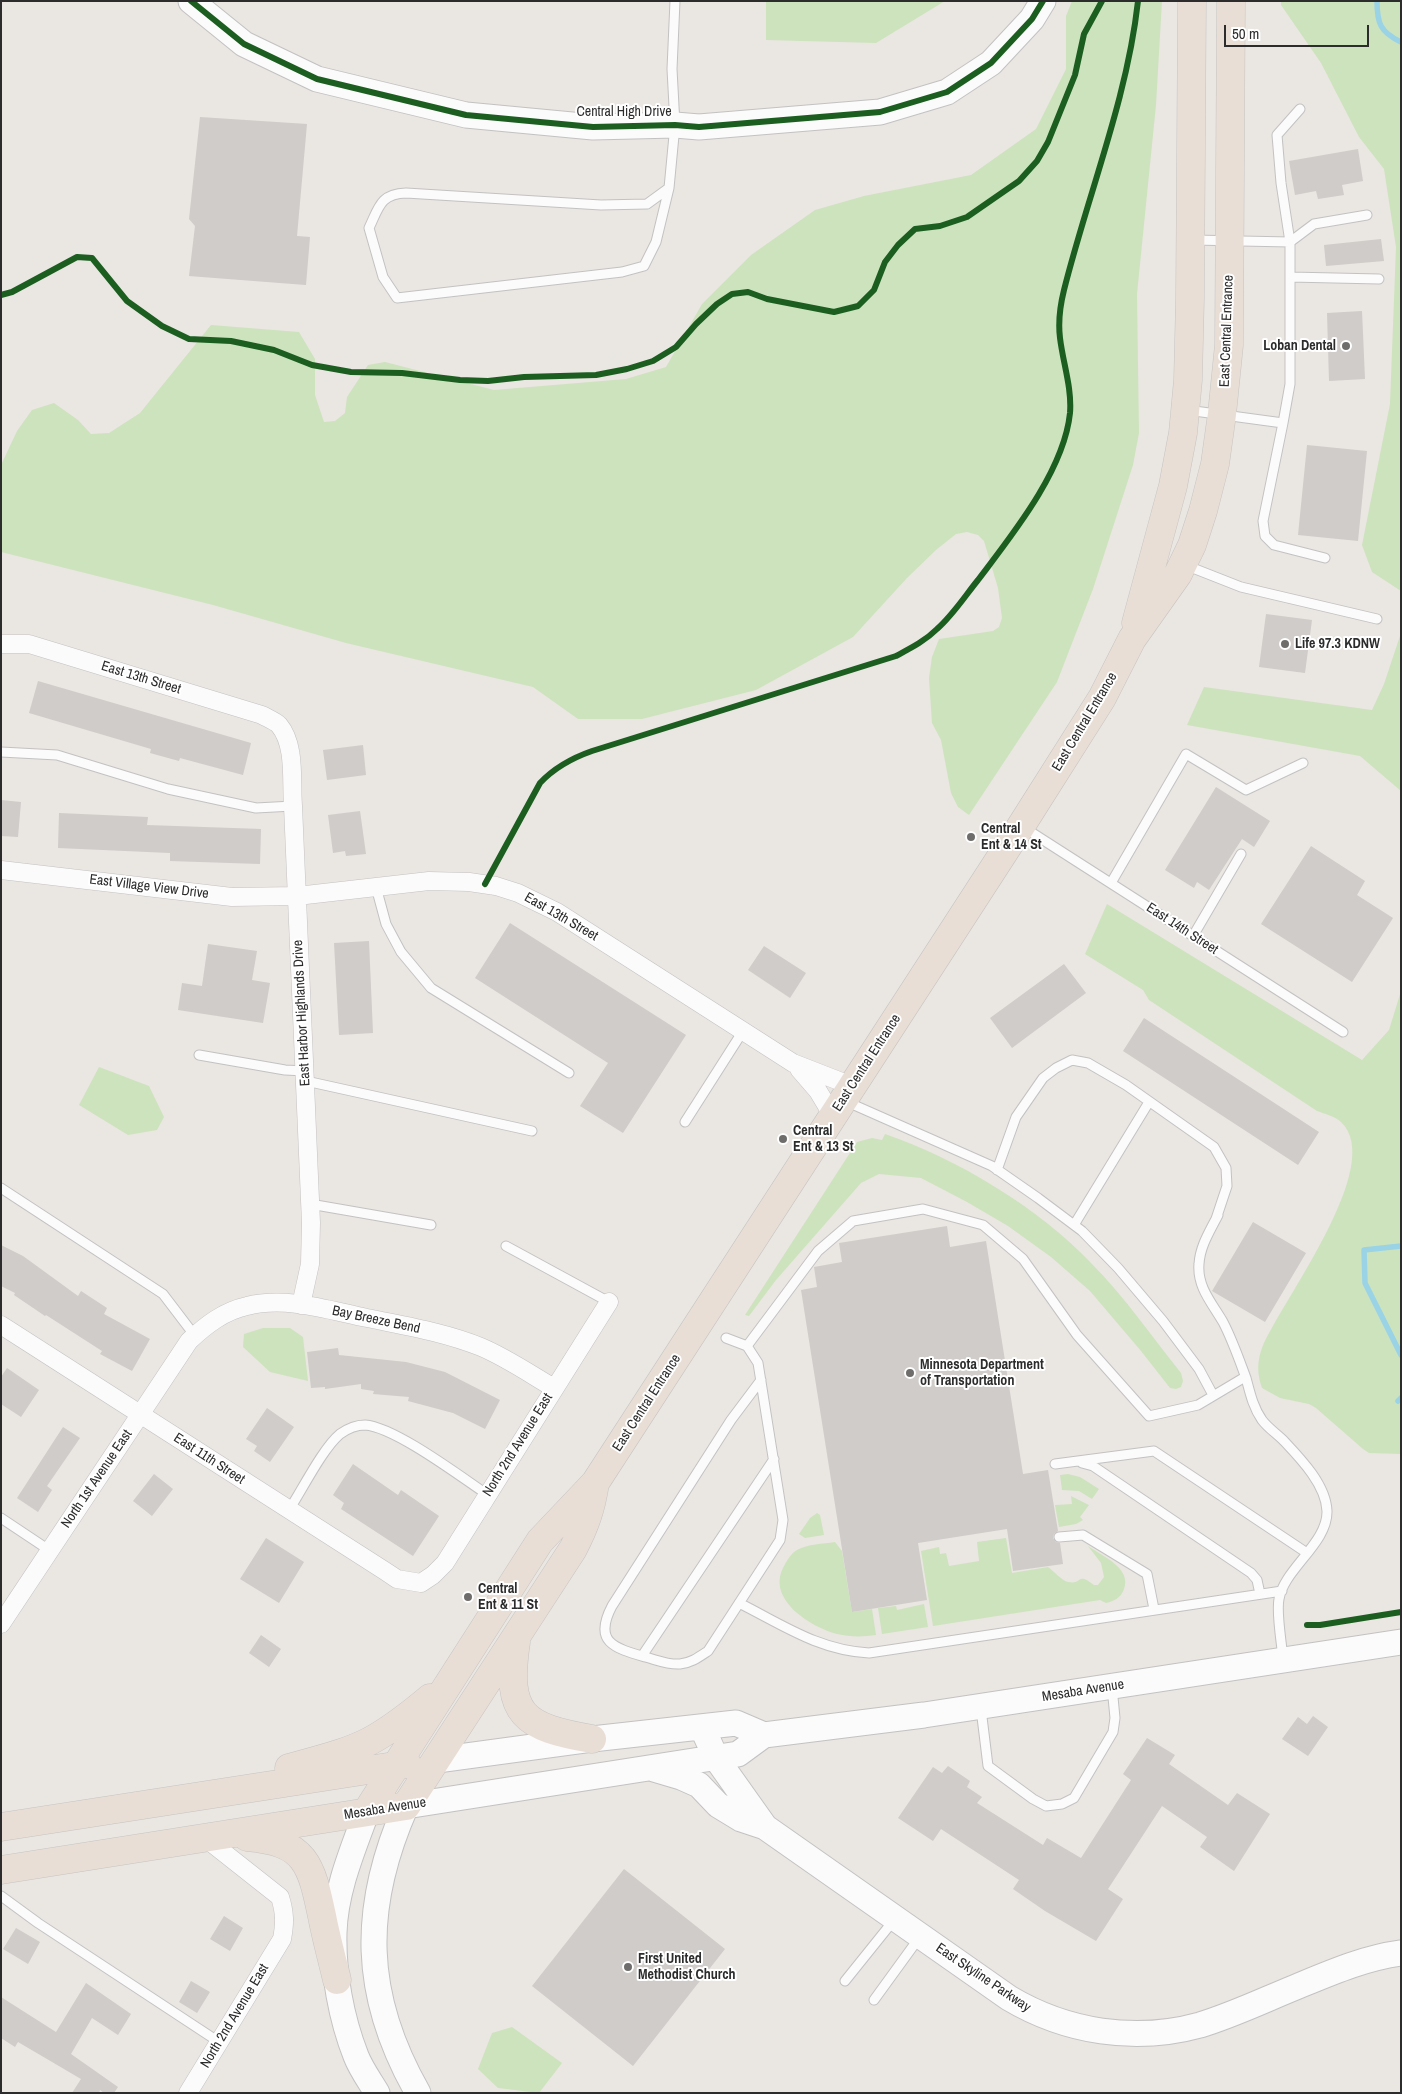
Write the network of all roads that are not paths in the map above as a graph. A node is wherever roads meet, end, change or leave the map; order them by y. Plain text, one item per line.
1 (191, 1) edge
2 (675, 1) edge
3 (1043, 1) edge
4 (1192, 1) edge
5 (1231, 1) edge
6 (1300, 109) dead end
7 (675, 124) junction
8 (669, 188) junction
9 (1367, 215) dead end
10 (1191, 240) junction
11 (1230, 241) junction
12 (1290, 242) junction
13 (1290, 277) junction
14 (1379, 279) dead end
15 (1185, 410) junction
16 (1222, 414) junction
17 (1283, 423) junction
18 (1325, 558) dead end
19 (1182, 564) junction
20 (1377, 619) dead end
21 (1132, 639) junction
22 (1, 644) edge
23 (278, 724) joint
24 (1, 752) edge
25 (1303, 763) dead end
26 (293, 806) junction
27 (1021, 826) junction
28 (1241, 854) dead end
29 (1, 870) edge
30 (1111, 883) junction
31 (376, 887) junction
32 (297, 896) junction
33 (1193, 936) junction
34 (743, 1031) junction
35 (1342, 1032) dead end
36 (200, 1056) dead end
37 (793, 1063) junction
38 (569, 1073) dead end
39 (305, 1076) junction
40 (843, 1101) junction
41 (1149, 1102) junction
42 (685, 1122) dead end
43 (532, 1131) dead end
44 (997, 1170) junction
45 (1, 1188) edge
46 (310, 1204) junction
47 (431, 1225) dead end
48 (1074, 1225) junction
49 (506, 1246) dead end
50 (609, 1302) joint
51 (301, 1305) junction
52 (1, 1325) edge
53 (195, 1336) junction
54 (726, 1338) dead end
55 (747, 1346) junction
56 (1245, 1377) junction
57 (761, 1380) junction
58 (554, 1388) junction
59 (1213, 1396) junction
60 (140, 1414) junction
61 (774, 1459) junction
62 (1077, 1461) junction
63 (1055, 1464) dead end
64 (595, 1483) junction
65 (488, 1494) junction
66 (289, 1510) junction
67 (1, 1518) edge
68 (1059, 1537) dead end
69 (49, 1550) junction
70 (1307, 1553) junction
71 (421, 1583) joint
72 (1282, 1591) junction
73 (1260, 1594) junction
74 (739, 1604) junction
75 (1154, 1610) junction
76 (1, 1624) edge
77 (517, 1637) junction
78 (1401, 1642) edge
79 (642, 1656) junction
80 (1283, 1660) junction
81 (448, 1682) junction
82 (1112, 1686) junction
83 (980, 1706) junction
84 (702, 1727) junction
85 (764, 1735) junction
86 (592, 1739) junction
87 (716, 1758) junction
88 (437, 1760) junction
89 (395, 1766) junction
90 (650, 1768) junction
91 (188, 1798) junction
92 (406, 1806) junction
93 (367, 1811) junction
94 (1, 1827) edge
95 (765, 1827) junction
96 (211, 1836) junction
97 (1, 1870) edge
98 (1, 1896) edge
99 (896, 1918) junction
100 (920, 1936) junction
101 (1401, 1953) edge
102 (337, 1980) junction
103 (845, 1981) dead end
104 (874, 2000) dead end
105 (219, 2042) junction
106 (188, 2093) edge
107 (377, 2093) edge
108 (418, 2093) edge

1 - 7 main road, Central High Drive
2 - 7 lane
3 - 7 main road, Central High Drive
4 - 10 highway, East Central Entrance
5 - 11 highway, East Central Entrance
6 - 12 lane
7 - 8 lane
8 - 8 lane
9 - 12 lane
10 - 11 lane
10 - 15 highway, East Central Entrance
11 - 12 lane
11 - 16 highway, East Central Entrance
12 - 13 lane
13 - 14 lane
13 - 17 lane
15 - 16 lane
15 - 21 highway, East Central Entrance
16 - 17 lane
16 - 19 highway, East Central Entrance
17 - 18 lane
19 - 20 lane
19 - 21 highway, East Central Entrance
21 - 27 highway, East Central Entrance
22 - 23 street, East 13th Street
23 - 26 street, East Harbor Highlands Drive
24 - 26 lane
25 - 30 lane
26 - 32 street, East Harbor Highlands Drive
27 - 30 lane, East 14th Street
27 - 40 highway, East Central Entrance
28 - 33 lane
29 - 32 street, East Village View Drive
30 - 33 lane, East 14th Street
31 - 32 street, East 13th Street
31 - 34 street, East 13th Street
31 - 38 lane
32 - 39 street, East Harbor Highlands Drive
33 - 35 lane, East 14th Street
34 - 37 street, East 13th Street
34 - 42 lane
36 - 39 lane
37 - 40 street, East 13th Street
37 - 40 street, East 13th Street
39 - 43 lane
39 - 46 street, East Harbor Highlands Drive
40 - 44 lane
40 - 64 highway, East Central Entrance
41 - 44 lane
41 - 48 lane
41 - 56 lane
44 - 48 lane
45 - 53 lane
46 - 47 lane
46 - 51 street, East Harbor Highlands Drive
48 - 59 lane
49 - 50 lane
50 - 58 street, North 2nd Avenue East
51 - 53 street, Bay Breeze Bend
51 - 58 street, Bay Breeze Bend
52 - 60 street, East 11th Street
53 - 60 street, North 1st Avenue East
54 - 55 lane
55 - 57 lane
55 - 59 lane
56 - 59 lane
56 - 70 lane
57 - 61 lane
57 - 79 lane
58 - 65 street, North 2nd Avenue East
60 - 66 street, East 11th Street
60 - 69 street, North 1st Avenue East
61 - 74 lane
61 - 79 lane
62 - 63 lane
62 - 70 lane
62 - 73 lane
64 - 77 highway, East Central Entrance
64 - 81 highway, East Central Entrance
65 - 66 lane
65 - 71 street, North 2nd Avenue East
66 - 71 street, East 11th Street
67 - 69 lane
68 - 75 lane
69 - 76 street, North 1st Avenue East
70 - 72 lane
72 - 73 lane
72 - 80 lane
73 - 75 lane
74 - 75 lane
74 - 79 lane
77 - 86 highway
77 - 88 highway, East Central Entrance
78 - 80 main road, Mesaba Avenue
80 - 82 main road, Mesaba Avenue
81 - 89 highway, East Central Entrance
81 - 91 highway
82 - 83 main road, Mesaba Avenue
82 - 83 lane
83 - 85 main road, Mesaba Avenue
84 - 85 main road
84 - 86 main road
84 - 87 main road, East Skyline Parkway
85 - 87 main road, Mesaba Avenue
86 - 88 main road
87 - 90 main road, Mesaba Avenue
87 - 95 main road, East Skyline Parkway
88 - 89 highway
88 - 92 highway, East Central Entrance
89 - 91 highway
89 - 93 highway, East Central Entrance
90 - 92 main road, Mesaba Avenue
90 - 95 main road
91 - 94 highway
92 - 93 highway, Mesaba Avenue
92 - 108 main road
93 - 96 highway, Mesaba Avenue
93 - 102 main road
95 - 99 main road, East Skyline Parkway
96 - 97 highway, Mesaba Avenue
96 - 102 highway
96 - 105 street, North 2nd Avenue East
98 - 105 lane
99 - 100 main road, East Skyline Parkway
99 - 103 lane
100 - 101 main road, East Skyline Parkway
100 - 104 lane
102 - 107 main road
105 - 106 street, North 2nd Avenue East

